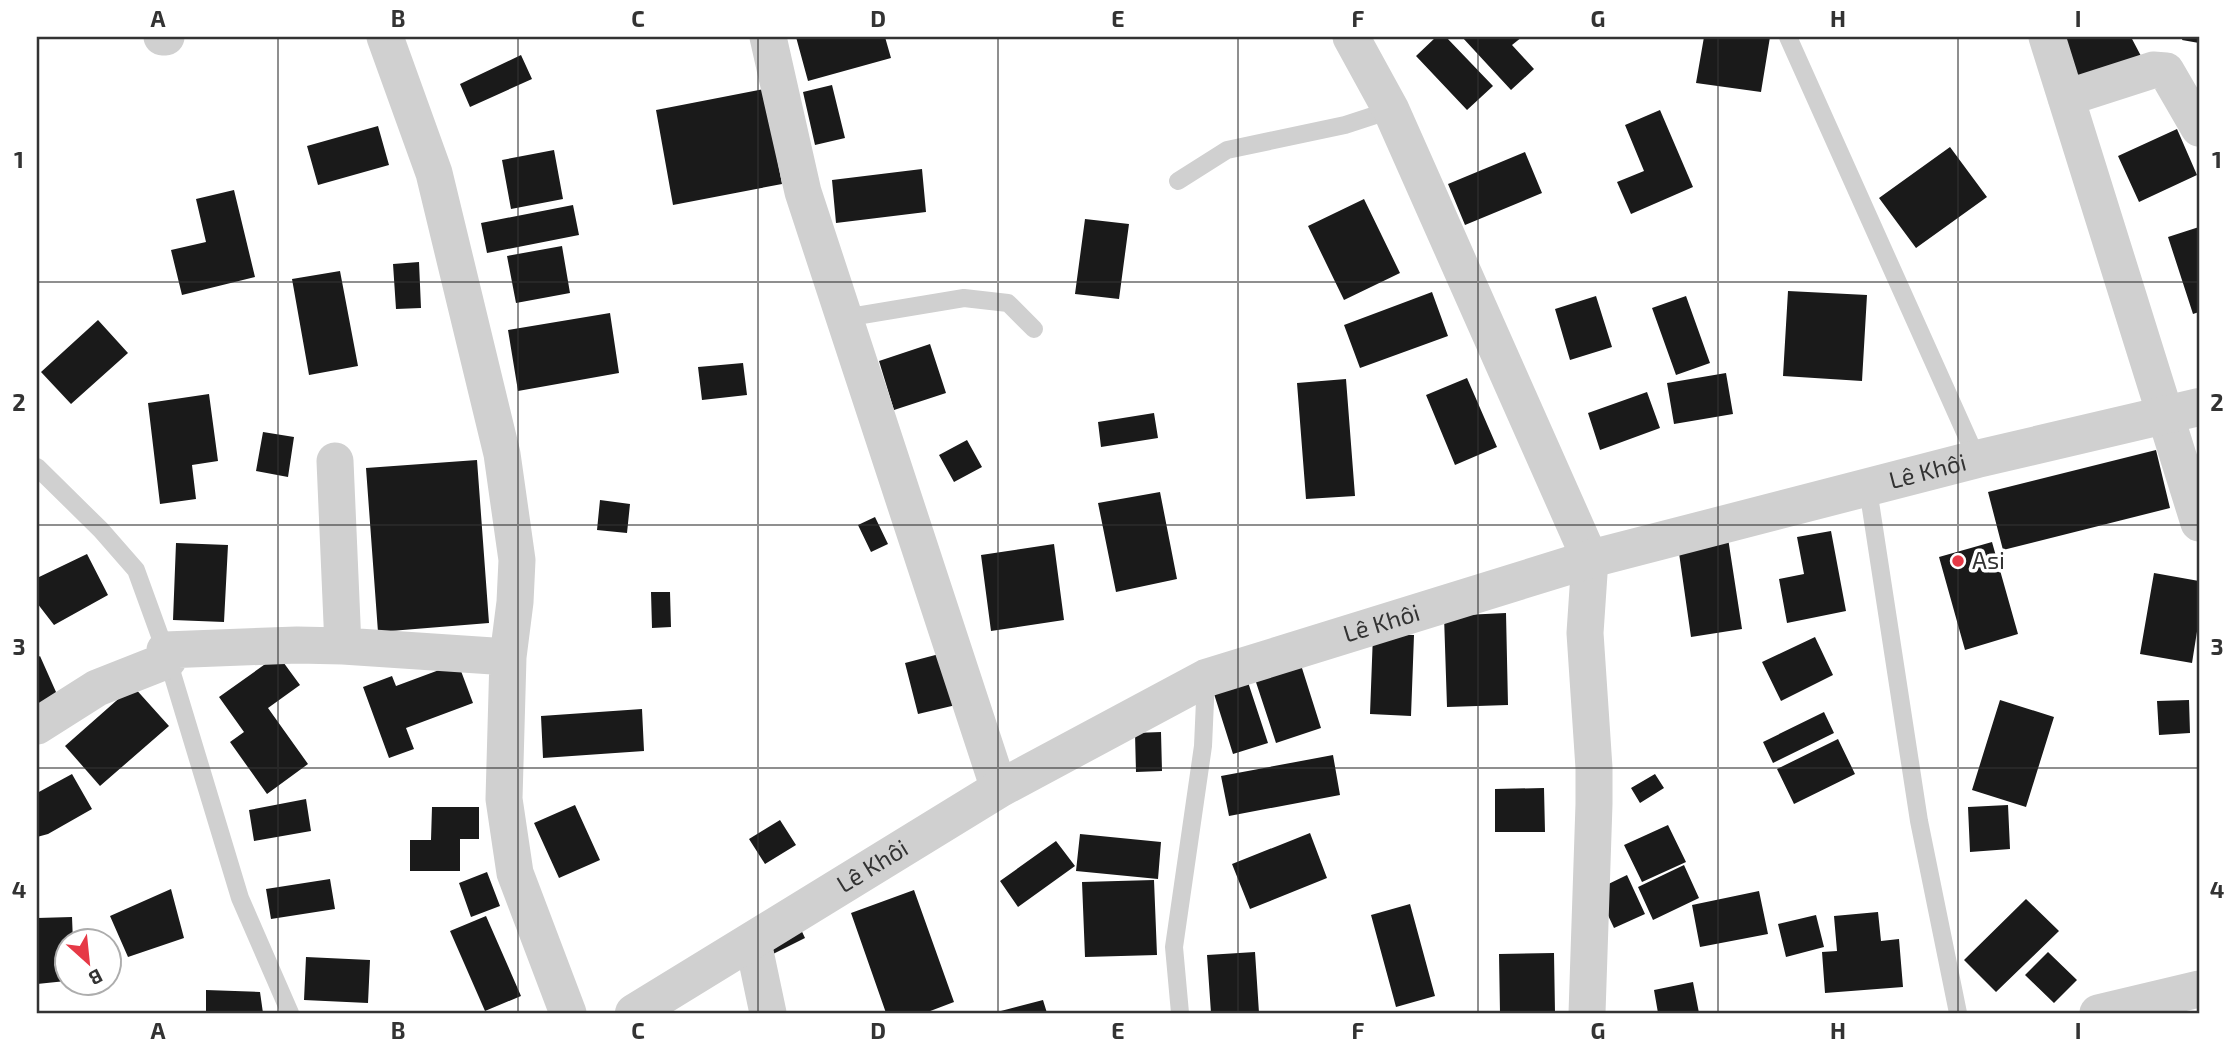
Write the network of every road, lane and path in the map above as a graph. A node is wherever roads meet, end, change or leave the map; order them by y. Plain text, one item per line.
1 (385, 37) edge
2 (768, 37) edge
3 (1351, 37) edge
4 (1788, 37) edge
5 (2047, 37) edge
6 (2066, 98) junction
7 (1391, 110) junction
8 (2199, 128) edge
9 (1178, 181) dead end
10 (844, 318) junction
11 (1034, 329) dead end
12 (2182, 412) edge
13 (1977, 459) junction
14 (335, 461) dead end
15 (37, 467) edge
16 (1868, 489) junction
17 (2199, 523) edge
18 (1590, 559) junction
19 (343, 646) junction
20 (166, 655) junction
21 (508, 657) junction
22 (1206, 678) junction
23 (37, 726) edge
24 (999, 789) junction
25 (753, 942) junction
26 (2199, 989) edge
27 (290, 1013) edge
28 (568, 1013) edge
29 (634, 1013) edge
30 (768, 1013) edge
31 (1180, 1013) edge
32 (1587, 1013) edge
33 (1958, 1013) edge
34 (2098, 1013) edge

1 - 21 street
2 - 10 street
3 - 7 street
4 - 13 lane
5 - 6 street
6 - 8 street
6 - 12 street
7 - 9 lane
7 - 18 street
10 - 11 lane
10 - 24 street
12 - 13 street, Lê Khôi
12 - 17 street
13 - 16 street, Lê Khôi
14 - 19 street
15 - 20 lane
16 - 18 street, Lê Khôi
16 - 33 lane
18 - 22 street, Lê Khôi
18 - 32 street
19 - 20 street
19 - 21 street
20 - 23 street
20 - 27 lane
21 - 28 street
22 - 24 street, Lê Khôi
22 - 31 lane
24 - 25 street, Lê Khôi
25 - 29 street, Lê Khôi
25 - 30 street
26 - 34 street

